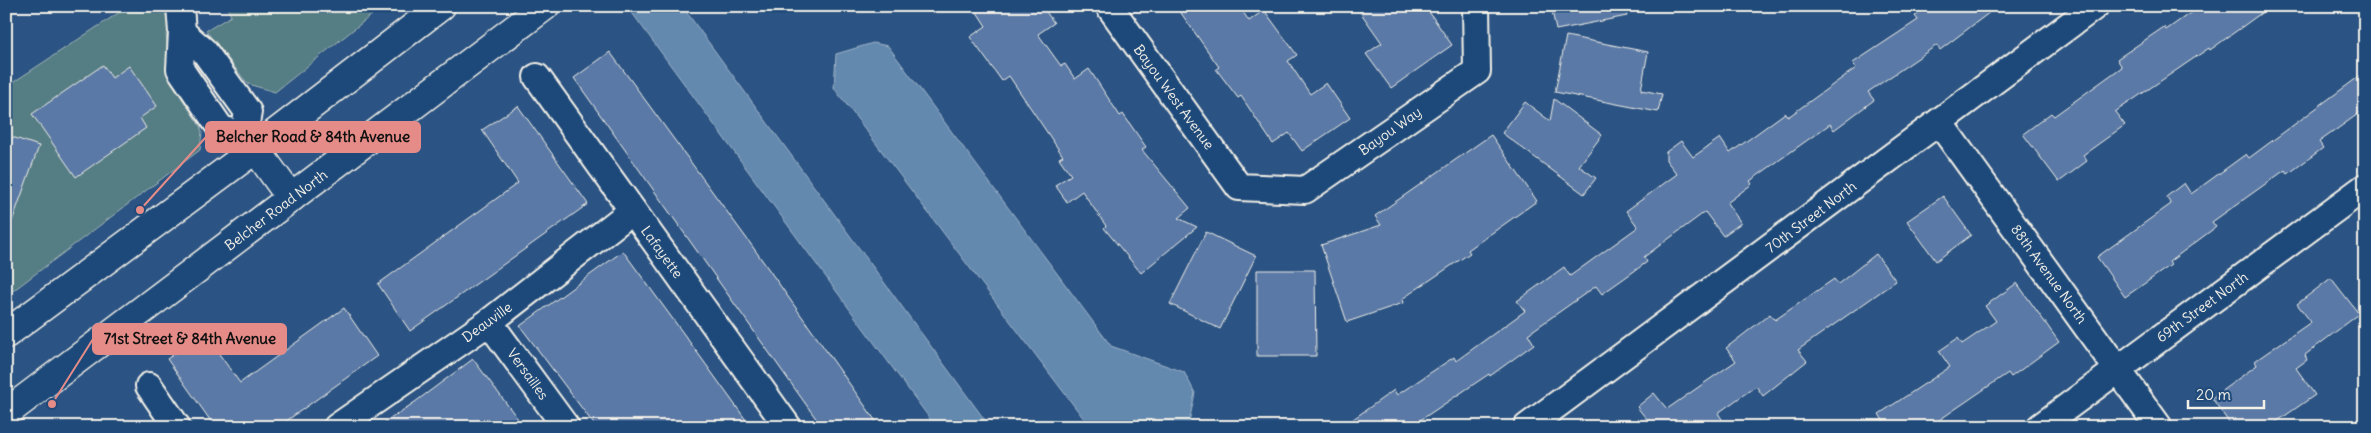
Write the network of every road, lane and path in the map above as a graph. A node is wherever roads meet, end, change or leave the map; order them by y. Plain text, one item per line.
1 (180, 6) edge
2 (441, 6) edge
3 (545, 6) edge
4 (1109, 6) edge
5 (1476, 6) edge
6 (2095, 6) edge
7 (538, 77) dead end
8 (1939, 122) junction
9 (250, 142) junction
10 (1239, 187) joint
11 (2365, 187) edge
12 (291, 198) junction
13 (632, 211) junction
14 (489, 322) junction
15 (6, 334) edge
16 (2118, 370) junction
17 (149, 386) dead end
18 (6, 413) edge
19 (177, 427) edge
20 (337, 427) edge
21 (566, 427) edge
22 (788, 427) edge
23 (1527, 427) edge
24 (2040, 427) edge
25 (2159, 427) edge

1 - 9 street
2 - 9 main road
3 - 12 main road, Belcher Road North
4 - 10 street, Bayou West Avenue
5 - 10 street, Bayou Way
6 - 8 street, 70th Street North
7 - 13 street, Lafayette
8 - 16 street, 88th Avenue North
8 - 23 street, 70th Street North
9 - 12 main road
9 - 15 main road
11 - 16 street, 69th Street North
12 - 18 main road, Belcher Road North
13 - 14 street, Deauville
13 - 22 street, Lafayette
14 - 20 street, Deauville
14 - 21 street, Versailles
16 - 24 street, 69th Street North
16 - 25 street, 88th Avenue North
17 - 19 street

